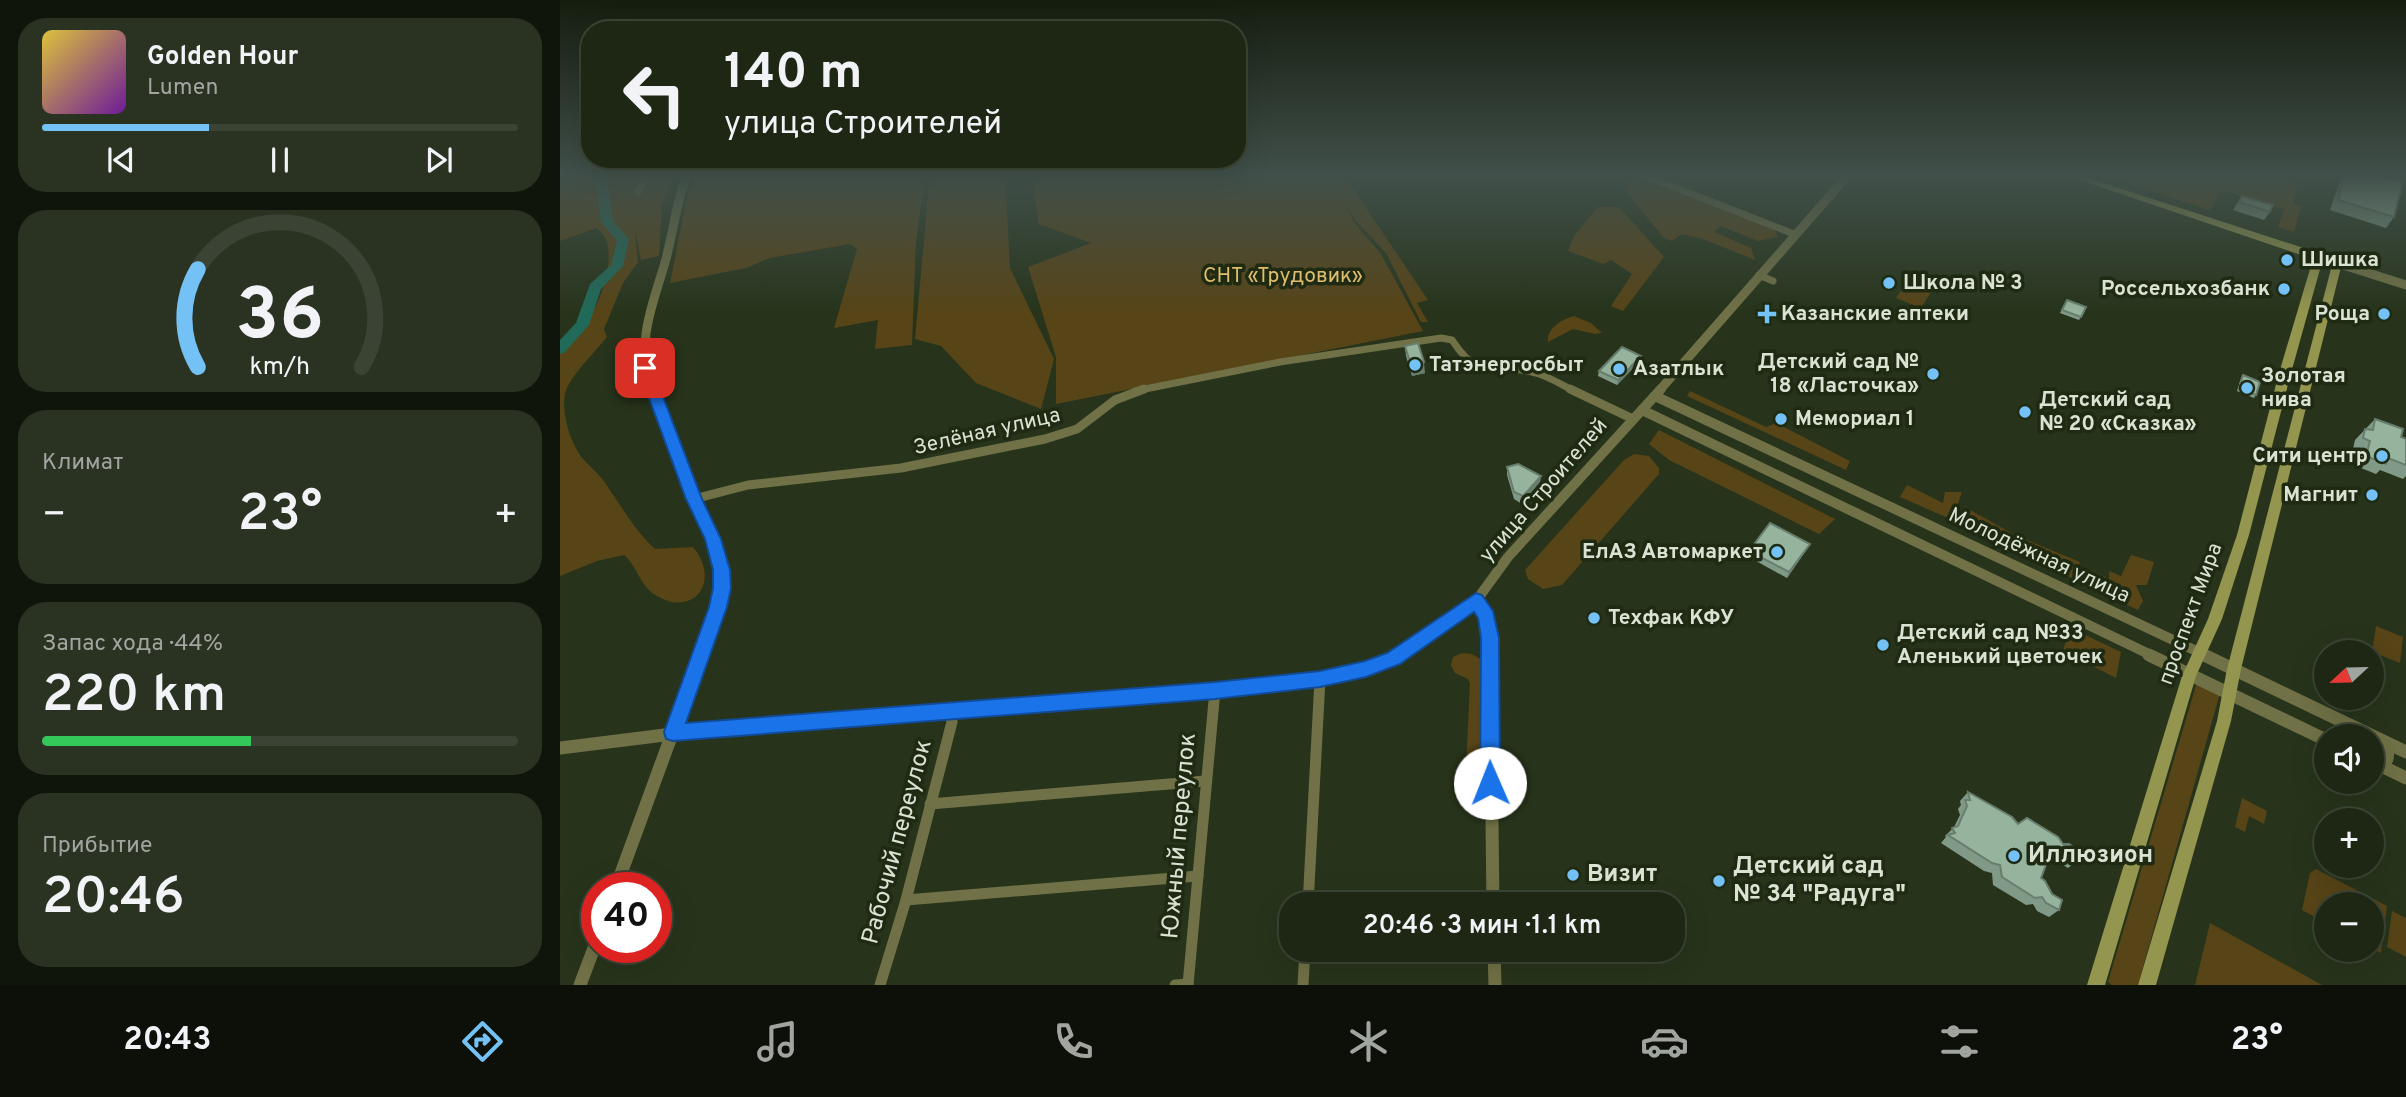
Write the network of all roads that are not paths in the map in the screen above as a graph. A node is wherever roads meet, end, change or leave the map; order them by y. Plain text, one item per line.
1 (673, 221) edge
2 (1761, 221) edge
3 (1806, 221) edge
4 (2211, 221) edge
5 (1794, 234) junction
6 (2319, 256) junction
7 (2337, 263) junction
8 (1759, 275) junction
9 (1773, 281) dead end
10 (2406, 285) edge
11 (2292, 354) junction
12 (2312, 362) junction
13 (1655, 396) junction
14 (1642, 410) junction
15 (1633, 419) junction
16 (694, 499) junction
17 (2243, 535) junction
18 (2266, 544) junction
19 (2085, 599) junction
20 (1476, 601) junction
21 (2078, 621) junction
22 (2199, 653) junction
23 (2234, 669) junction
24 (2189, 676) junction
25 (1320, 679) junction
26 (1215, 690) junction
27 (2230, 694) junction
28 (948, 710) junction
29 (2346, 724) edge
30 (673, 732) junction
31 (2314, 734) edge
32 (2384, 742) edge
33 (2384, 746) edge
34 (560, 748) edge
35 (2406, 752) edge
36 (2384, 762) edge
37 (2384, 767) edge
38 (2406, 778) edge
39 (1205, 781) junction
40 (930, 804) junction
41 (622, 872) edge
42 (1198, 876) junction
43 (1309, 892) edge
44 (1493, 892) edge
45 (905, 900) junction
46 (1304, 962) edge
47 (1494, 962) edge
48 (588, 963) edge
49 (580, 985) edge
50 (880, 985) edge
51 (1184, 985) edge
52 (1303, 985) edge
53 (1495, 985) edge
54 (2096, 985) edge
55 (2147, 985) edge

1 - 16 street
2 - 5 street
3 - 5 street, улица Строителей
4 - 6 main road
5 - 8 street, улица Строителей
6 - 7 main road
6 - 11 main road, проспект Мира
7 - 10 street
7 - 12 main road
8 - 9 street
8 - 13 street, улица Строителей
11 - 12 main road
11 - 17 main road, проспект Мира
12 - 18 main road
13 - 14 street, улица Строителей
13 - 19 street, Молодёжная улица
14 - 15 street, улица Строителей
14 - 21 street, Молодёжная улица
15 - 16 street, Зелёная улица
15 - 20 street, улица Строителей
16 - 30 street
17 - 18 main road
17 - 22 main road, проспект Мира
18 - 23 main road
19 - 21 street
19 - 22 street, Молодёжная улица
20 - 25 street, улица Строителей
20 - 44 street
21 - 24 street, Молодёжная улица
22 - 23 street, Молодёжная улица
22 - 24 main road, проспект Мира
23 - 27 main road
23 - 29 street, Молодёжная улица
24 - 27 street, Молодёжная улица
24 - 54 main road, проспект Мира
25 - 26 street, улица Строителей
25 - 43 street
26 - 28 street, улица Строителей
26 - 39 street, Южный переулок
27 - 31 street, Молодёжная улица
27 - 55 main road
28 - 30 street, улица Строителей
28 - 40 street, Рабочий переулок
30 - 34 street, улица Строителей
30 - 41 street
32 - 35 street, Молодёжная улица
33 - 36 street
37 - 38 street
39 - 40 street
39 - 42 street, Южный переулок
40 - 45 street, Рабочий переулок
42 - 45 street
42 - 51 street, Южный переулок
45 - 50 street, Рабочий переулок
46 - 52 street
47 - 53 street
48 - 49 street

